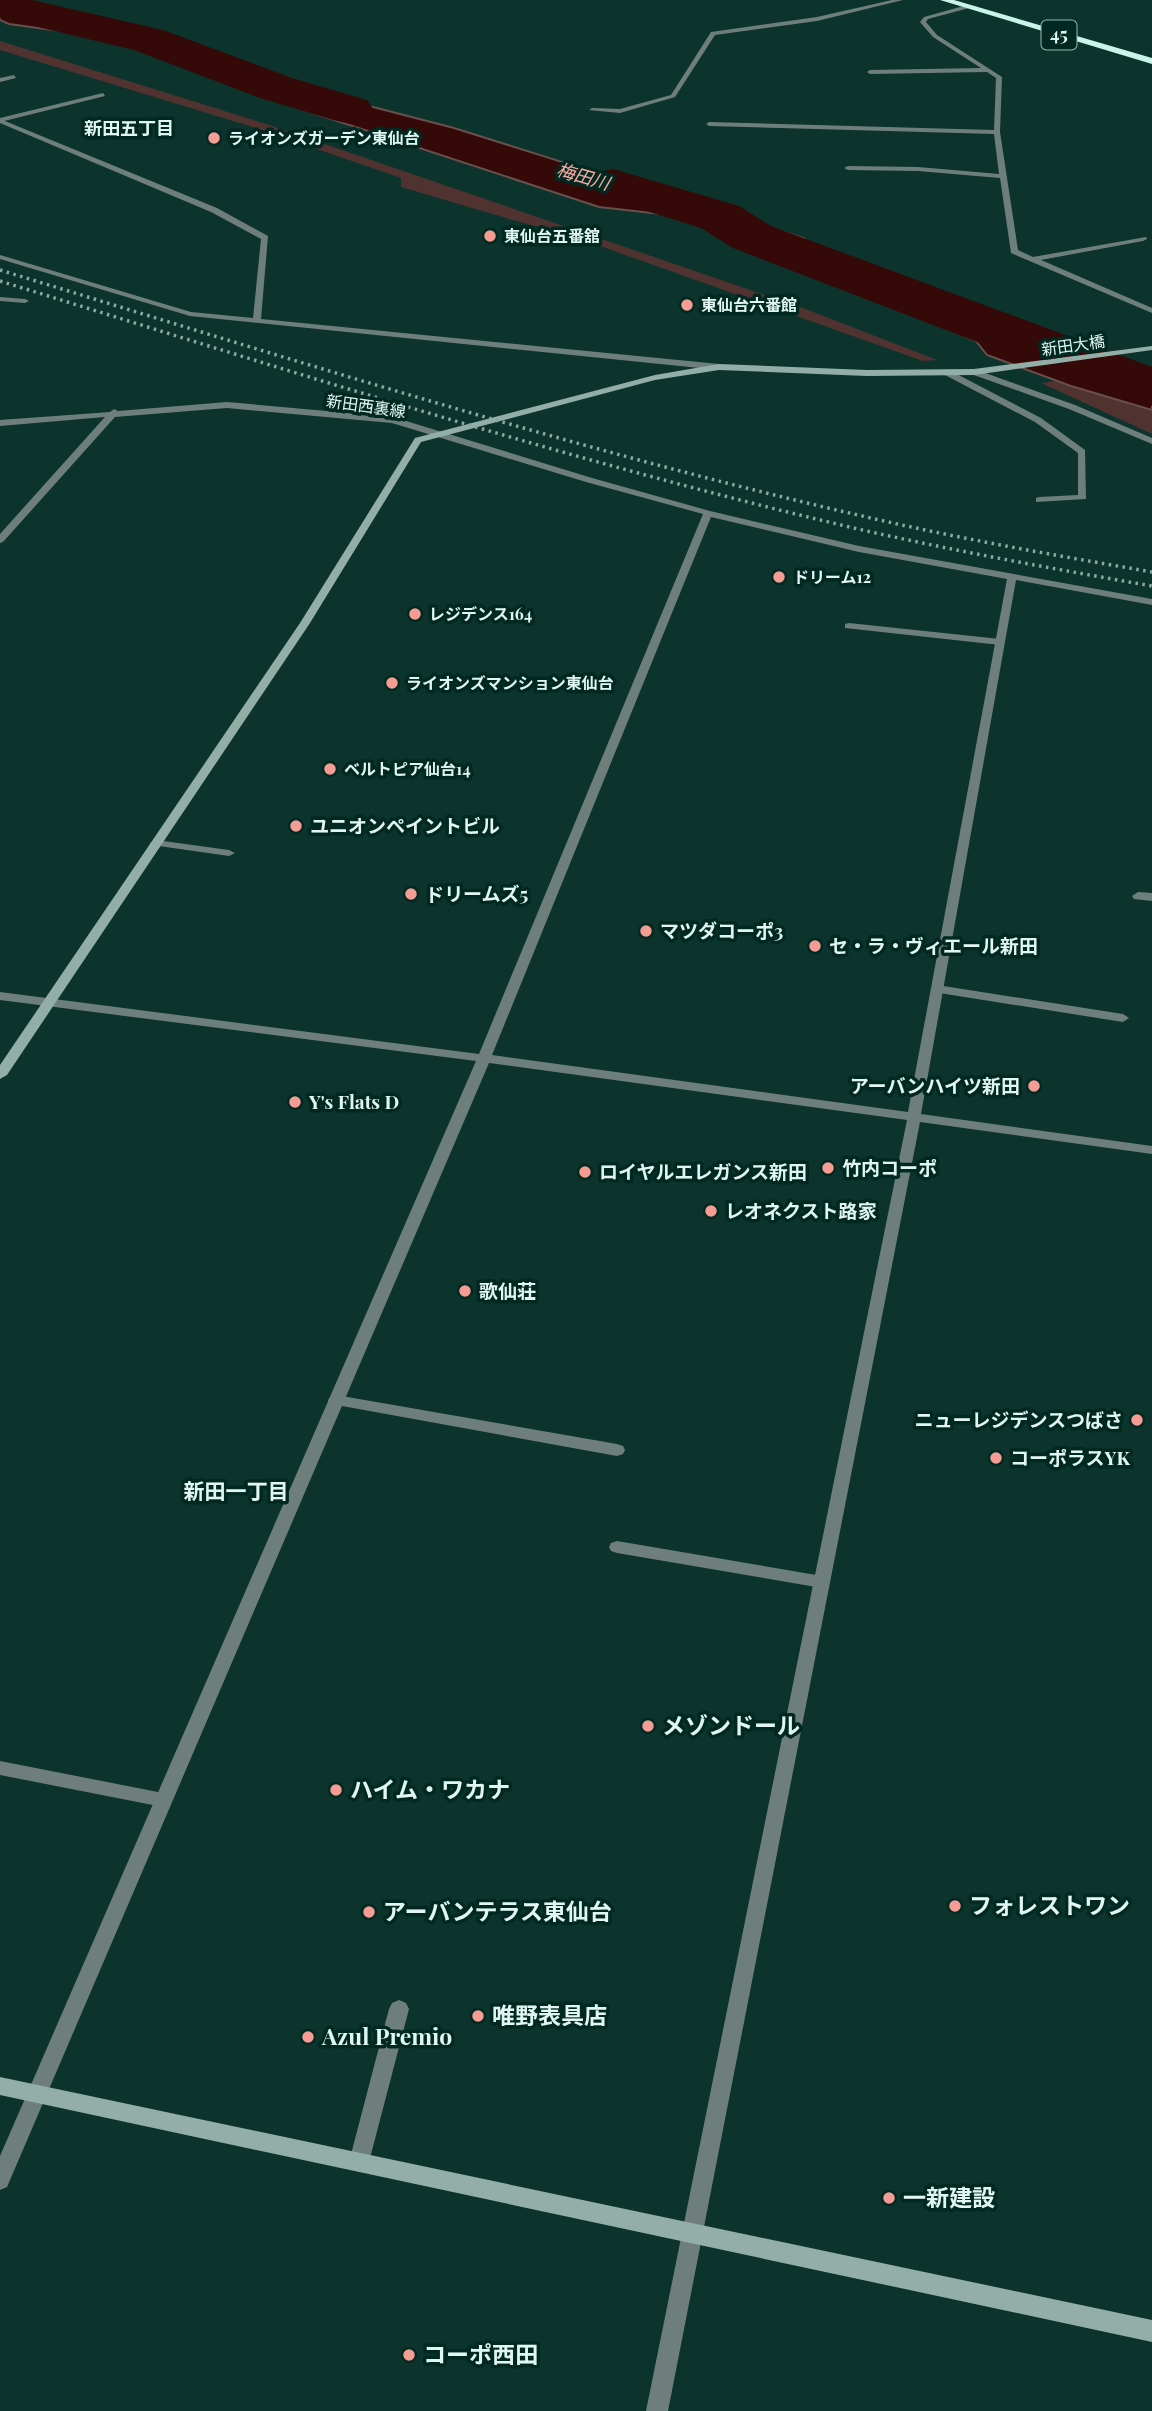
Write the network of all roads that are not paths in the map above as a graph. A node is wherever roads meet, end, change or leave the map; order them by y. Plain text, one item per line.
1 (900, 0) edge
2 (944, 0) edge
3 (967, 7) junction
4 (1152, 61) edge
5 (990, 70) junction
6 (870, 72) dead end
7 (14, 77) dead end
8 (0, 80) edge
9 (103, 95) dead end
10 (592, 110) dead end
11 (0, 120) edge
12 (709, 124) dead end
13 (997, 132) junction
14 (848, 168) dead end
15 (1001, 176) junction
16 (1143, 239) dead end
17 (0, 257) edge
18 (1033, 259) junction
19 (0, 299) edge
20 (25, 301) dead end
21 (1152, 311) edge
22 (257, 320) junction
23 (1152, 348) edge
24 (719, 367) junction
25 (946, 372) junction
26 (974, 372) junction
27 (114, 412) junction
28 (0, 423) edge
29 (439, 435) junction
30 (1152, 441) edge
31 (1039, 500) dead end
32 (708, 513) junction
33 (0, 540) edge
34 (1012, 577) junction
35 (1152, 602) edge
36 (849, 626) dead end
37 (1000, 642) junction
38 (156, 844) junction
39 (229, 853) dead end
40 (1138, 895) dead end
41 (1152, 897) edge
42 (937, 989) junction
43 (0, 996) edge
44 (47, 1004) junction
45 (1123, 1018) dead end
46 (484, 1058) junction
47 (0, 1075) edge
48 (914, 1117) junction
49 (1152, 1150) edge
50 (336, 1400) junction
51 (617, 1450) dead end
52 (617, 1547) dead end
53 (822, 1582) junction
54 (0, 1768) edge
55 (163, 1800) junction
56 (399, 2009) dead end
57 (0, 2086) edge
58 (37, 2093) junction
59 (359, 2162) junction
60 (0, 2180) edge
61 (694, 2234) junction
62 (1152, 2331) edge
63 (657, 2411) edge

1 - 10 street
2 - 3 highway, 45
3 - 4 highway, 45
3 - 5 street
5 - 6 street
5 - 13 street
7 - 8 street
9 - 11 street
11 - 22 street
12 - 13 street
13 - 15 street
14 - 15 street
15 - 18 street
16 - 18 street
17 - 22 street
18 - 21 street
19 - 20 street
22 - 24 street
23 - 26 street, 新田大橋
24 - 25 street, 新田大橋
24 - 29 street
25 - 26 street, 新田大橋
25 - 31 street
26 - 30 street
27 - 28 street, 新田西裏線
27 - 29 street, 新田西裏線
27 - 33 street
29 - 32 street, 新田西裏線
29 - 38 street
32 - 34 street, 新田西裏線
32 - 46 street
34 - 35 street, 新田西裏線
34 - 37 street
36 - 37 street
37 - 42 street
38 - 39 street
38 - 44 street
40 - 41 street
42 - 45 street
42 - 48 street
43 - 44 street
44 - 46 street
44 - 47 street
46 - 48 street
46 - 50 street
48 - 49 street
48 - 53 street
50 - 51 street
50 - 55 street
52 - 53 street
53 - 61 street
54 - 55 street
55 - 58 street
56 - 59 street
57 - 58 street
58 - 59 street
58 - 60 street
59 - 61 street
61 - 62 street
61 - 63 street

